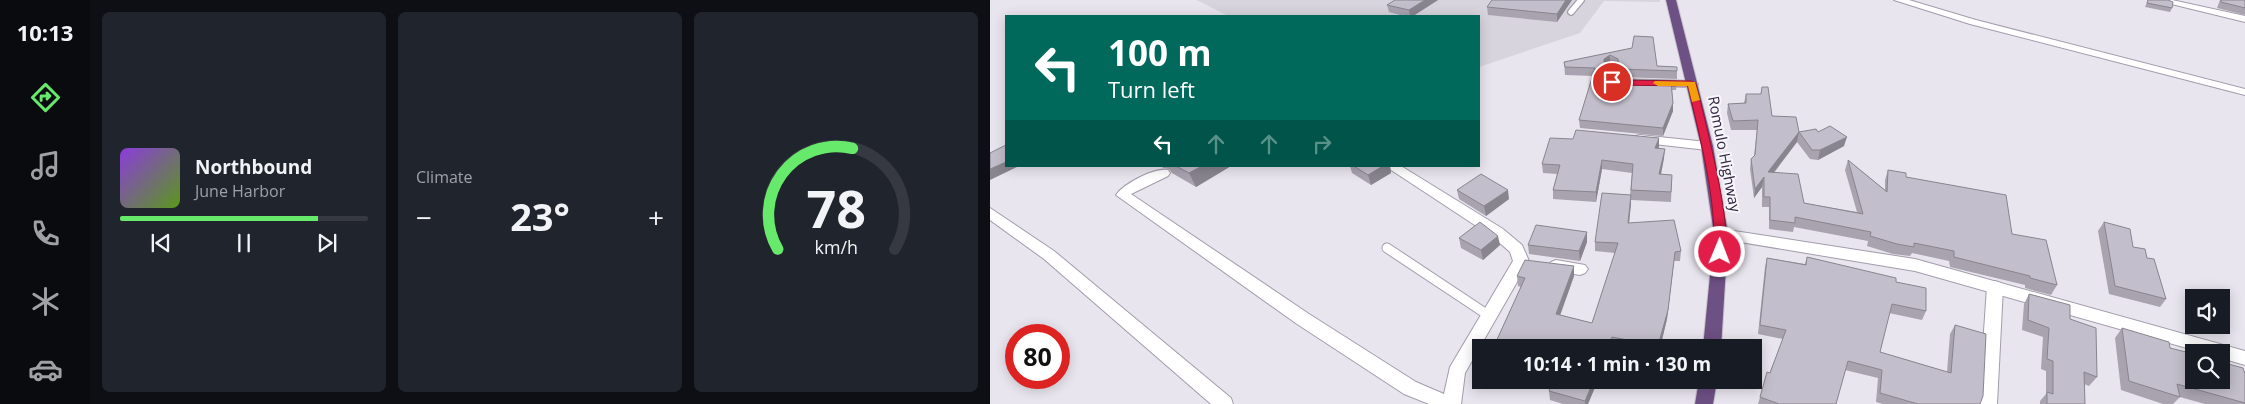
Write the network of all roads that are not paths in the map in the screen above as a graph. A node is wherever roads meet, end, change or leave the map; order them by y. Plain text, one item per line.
1 (1581, 0) edge
2 (1671, 0) edge
3 (1899, 0) edge
4 (2160, 0) edge
5 (1571, 12) dead end
6 (2245, 19) edge
7 (1611, 67) dead end
8 (1612, 82) junction
9 (1692, 84) junction
10 (2245, 92) edge
11 (1613, 99) edge
12 (1623, 138) edge
13 (1707, 146) junction
14 (1393, 167) edge
15 (1163, 173) dead end
16 (990, 213) edge
17 (1721, 234) junction
18 (1387, 248) dead end
19 (1521, 261) junction
20 (1580, 269) dead end
21 (1995, 288) junction
22 (1488, 315) junction
23 (1713, 339) edge
24 (2241, 357) edge
25 (2243, 378) edge
26 (1706, 389) edge
27 (1224, 404) edge
28 (1451, 404) edge
29 (1704, 404) edge
30 (1988, 404) edge

1 - 5 lane
2 - 9 highway, Romulo Highway
3 - 10 street
4 - 6 street
7 - 8 street
8 - 9 street
8 - 11 street
9 - 13 highway, Romulo Highway
12 - 13 street
13 - 17 highway, Romulo Highway
14 - 19 street
15 - 28 street
16 - 27 street
17 - 21 street
17 - 23 highway, Romulo Highway
18 - 22 lane
19 - 20 street
19 - 22 street
21 - 24 street
21 - 30 street
22 - 28 street
24 - 25 street
26 - 29 highway

